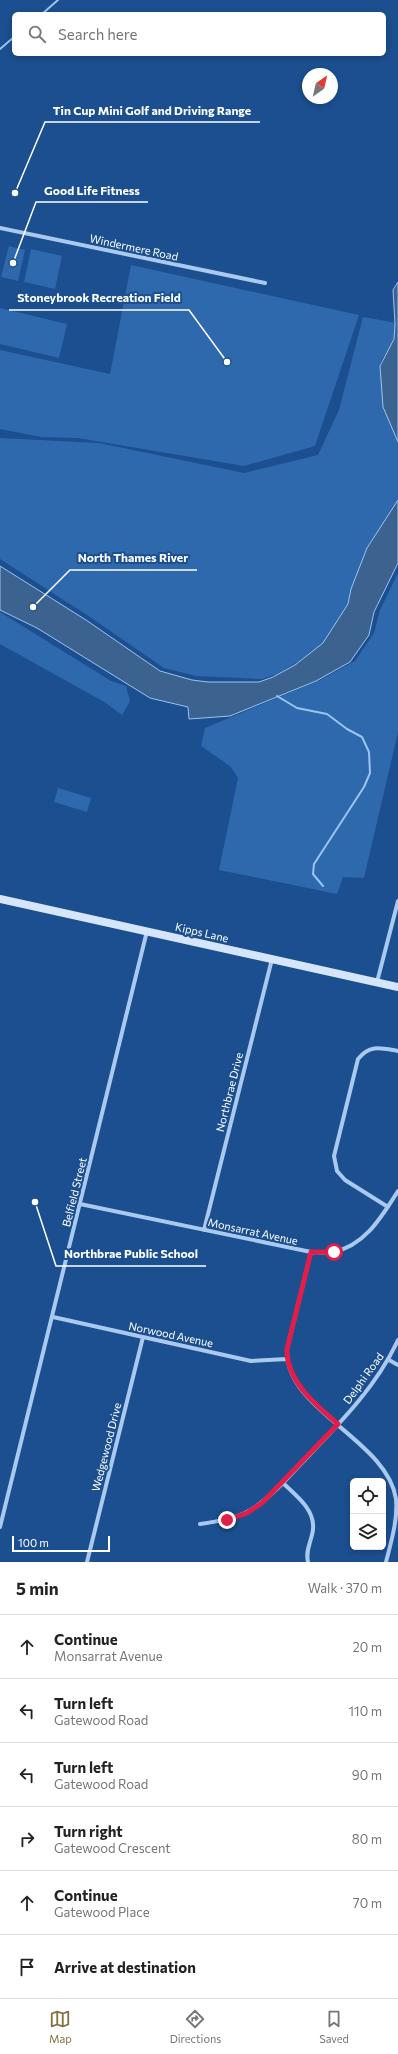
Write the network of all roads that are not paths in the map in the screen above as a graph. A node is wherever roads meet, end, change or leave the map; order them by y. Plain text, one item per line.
1 (0, 228) edge
2 (265, 283) dead end
3 (0, 899) edge
4 (398, 901) edge
5 (147, 931) junction
6 (272, 959) junction
7 (377, 982) junction
8 (398, 987) edge
9 (398, 1051) edge
10 (398, 1191) edge
11 (80, 1204) junction
12 (388, 1207) junction
13 (204, 1230) junction
14 (311, 1252) junction
15 (53, 1317) junction
16 (143, 1337) junction
17 (398, 1340) edge
18 (287, 1359) junction
19 (389, 1360) junction
20 (398, 1365) edge
21 (338, 1424) junction
22 (283, 1483) junction
23 (200, 1524) dead end
24 (0, 1527) edge
25 (87, 1562) edge
26 (308, 1562) edge
27 (386, 1562) edge

1 - 2 street, Windermere Road
3 - 5 street, Kipps Lane
4 - 7 street
5 - 6 street, Kipps Lane
5 - 11 street, Belfield Street
6 - 7 street, Kipps Lane
6 - 13 street, Northbrae Drive
7 - 8 street, Kipps Lane
9 - 12 street
10 - 12 street, Monsarrat Avenue
11 - 13 street, Monsarrat Avenue
11 - 15 street, Belfield Street
12 - 14 street, Monsarrat Avenue
13 - 14 street, Monsarrat Avenue
14 - 18 street
15 - 16 street, Norwood Avenue
15 - 24 street, Belfield Street
16 - 18 street, Norwood Avenue
16 - 25 street, Wedgewood Drive
17 - 19 street, Delphi Road
18 - 21 street
19 - 20 street
19 - 21 street, Delphi Road
21 - 22 street, Delphi Road
21 - 27 street
22 - 23 street, Delphi Road
22 - 26 street

